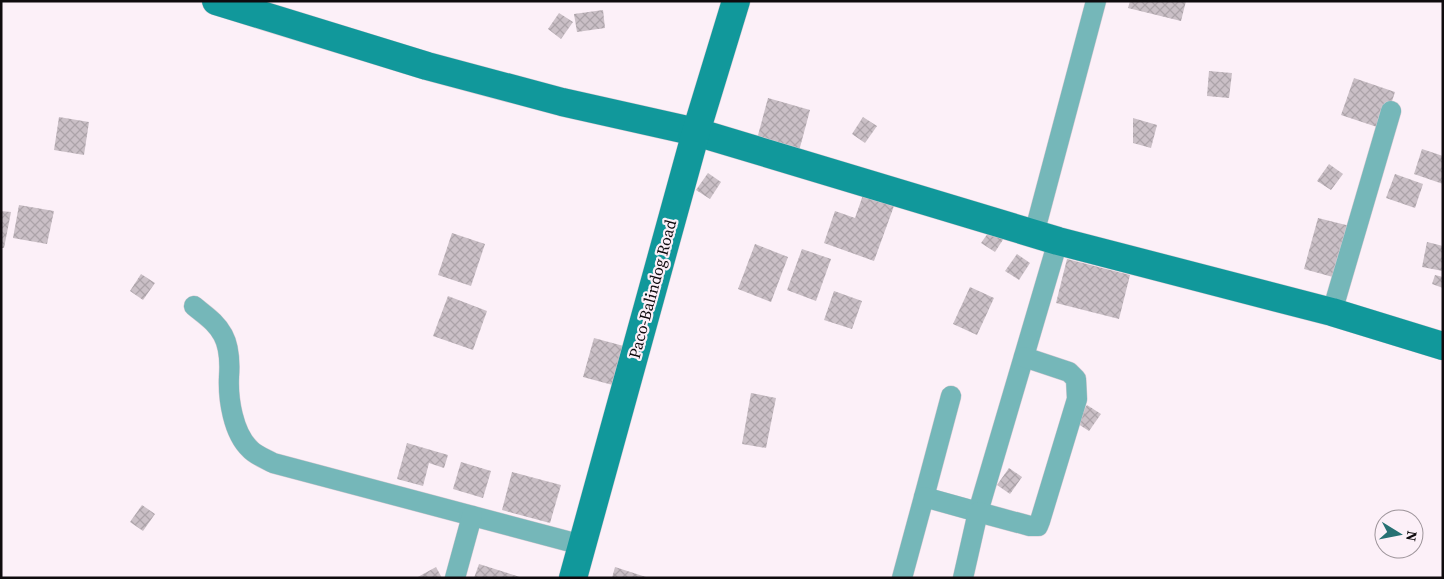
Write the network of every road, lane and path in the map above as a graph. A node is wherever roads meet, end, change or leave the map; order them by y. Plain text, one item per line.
1 (216, 1) edge
2 (736, 1) edge
3 (1096, 1) edge
4 (1391, 111) dead end
5 (696, 132) junction
6 (1046, 238) junction
7 (194, 306) dead end
8 (1332, 312) junction
9 (1443, 346) edge
10 (1024, 357) junction
11 (951, 396) dead end
12 (924, 497) junction
13 (978, 512) junction
14 (472, 516) junction
15 (582, 545) junction
16 (456, 578) edge
17 (573, 578) edge
18 (902, 578) edge
19 (963, 578) edge

1 - 5 street
2 - 5 street, Paco-Balindog Road
3 - 6 street
4 - 8 street
5 - 6 street
5 - 15 street, Paco-Balindog Road
6 - 8 street
6 - 10 street
7 - 14 street
8 - 9 street
10 - 13 street
10 - 13 street
11 - 12 street
12 - 13 street
12 - 18 street
13 - 19 street
14 - 15 street
14 - 16 street
15 - 17 street, Paco-Balindog Road

